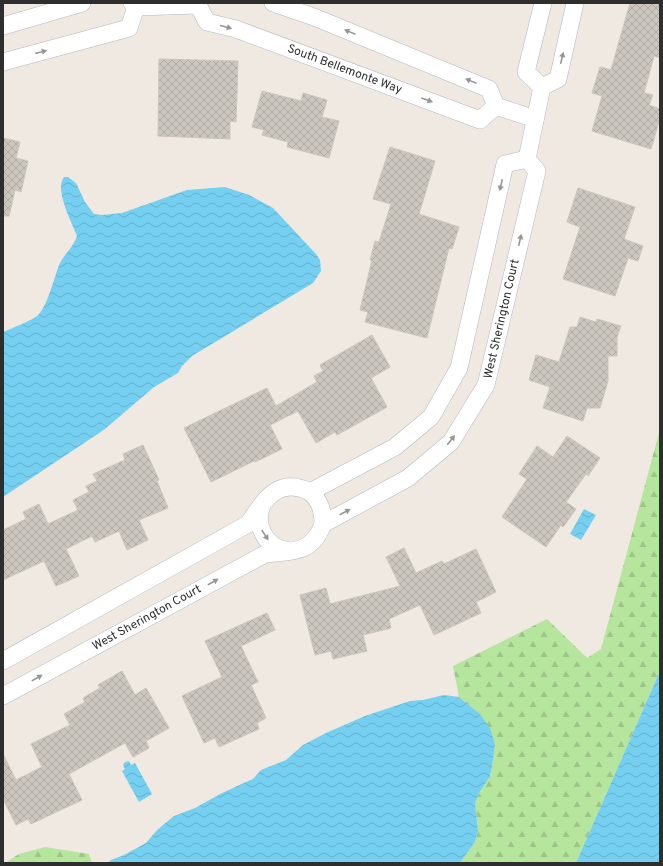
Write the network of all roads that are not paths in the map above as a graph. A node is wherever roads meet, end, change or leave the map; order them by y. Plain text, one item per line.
1 (82, 3) edge
2 (273, 3) edge
3 (543, 3) edge
4 (575, 3) edge
5 (164, 4) edge
6 (198, 4) edge
7 (134, 5) edge
8 (3, 26) edge
9 (3, 62) edge
10 (542, 87) junction
11 (496, 106) junction
12 (535, 119) junction
13 (527, 159) junction
14 (310, 492) junction
15 (263, 502) junction
16 (323, 524) junction
17 (294, 551) junction
18 (3, 660) edge
19 (3, 696) edge

1 - 8 street
11 -> 2 street
3 - 10 street
10 -> 4 street
5 - 6 street, South Bellemonte Way
5 - 7 street, South Bellemonte Way
6 -> 11 street, South Bellemonte Way
9 -> 7 street, South Bellemonte Way
10 - 12 street
11 - 12 street
12 - 13 street
13 -> 14 street
16 -> 13 street, West Sherington Court
14 - 15 street
14 - 16 street
15 -> 17 street
15 - 18 street
16 - 17 street, West Sherington Court
19 -> 17 street, West Sherington Court

